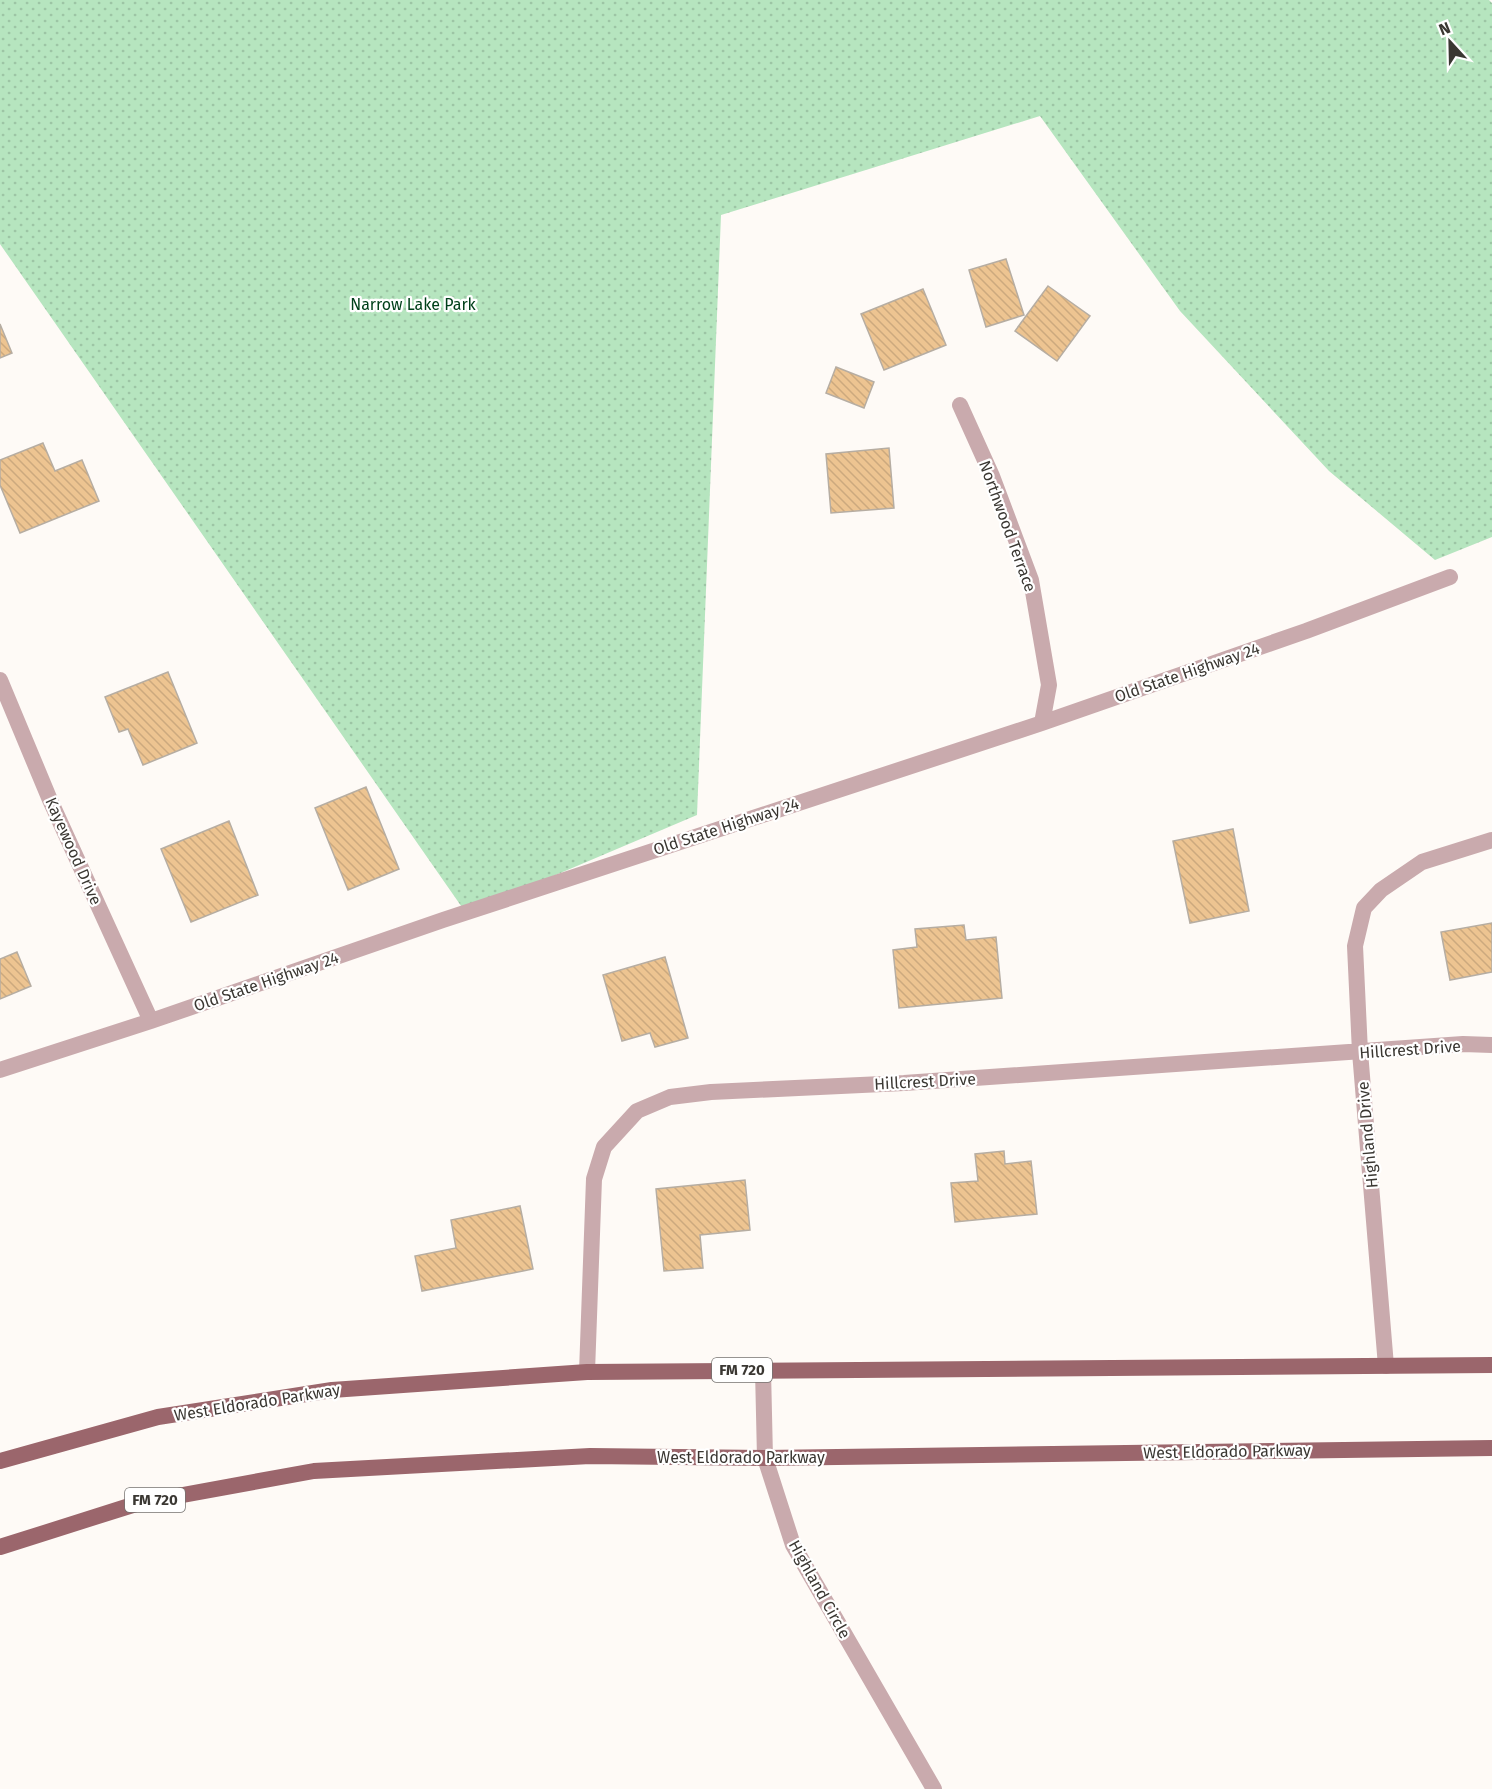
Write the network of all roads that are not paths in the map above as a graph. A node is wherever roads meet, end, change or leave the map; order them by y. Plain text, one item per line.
1 (960, 405) dead end
2 (1450, 577) dead end
3 (0, 680) edge
4 (1042, 723) junction
5 (1492, 840) edge
6 (151, 1021) junction
7 (1492, 1045) edge
8 (1360, 1052) junction
9 (0, 1070) edge
10 (1492, 1365) edge
11 (1386, 1366) junction
12 (763, 1370) junction
13 (587, 1372) junction
14 (1492, 1448) edge
15 (765, 1458) junction
16 (0, 1461) edge
17 (0, 1547) edge
18 (934, 1789) edge

1 - 4 street, Northwood Terrace
2 - 4 street, Old State Highway 24
3 - 6 street, Kayewood Drive
4 - 6 street, Old State Highway 24
5 - 8 street, Highland Drive
6 - 9 street, Old State Highway 24
7 - 8 street, Hillcrest Drive
8 - 11 street, Highland Drive
8 - 13 street, Hillcrest Drive
10 - 11 main road, West Eldorado Parkway / FM 720
11 - 12 main road, West Eldorado Parkway / FM 720
12 - 13 main road, West Eldorado Parkway / FM 720
12 - 15 street, Highland Circle
13 - 16 main road, West Eldorado Parkway / FM 720
14 - 15 main road, West Eldorado Parkway / FM 720
15 - 17 main road, West Eldorado Parkway / FM 720
15 - 18 street, Highland Circle

